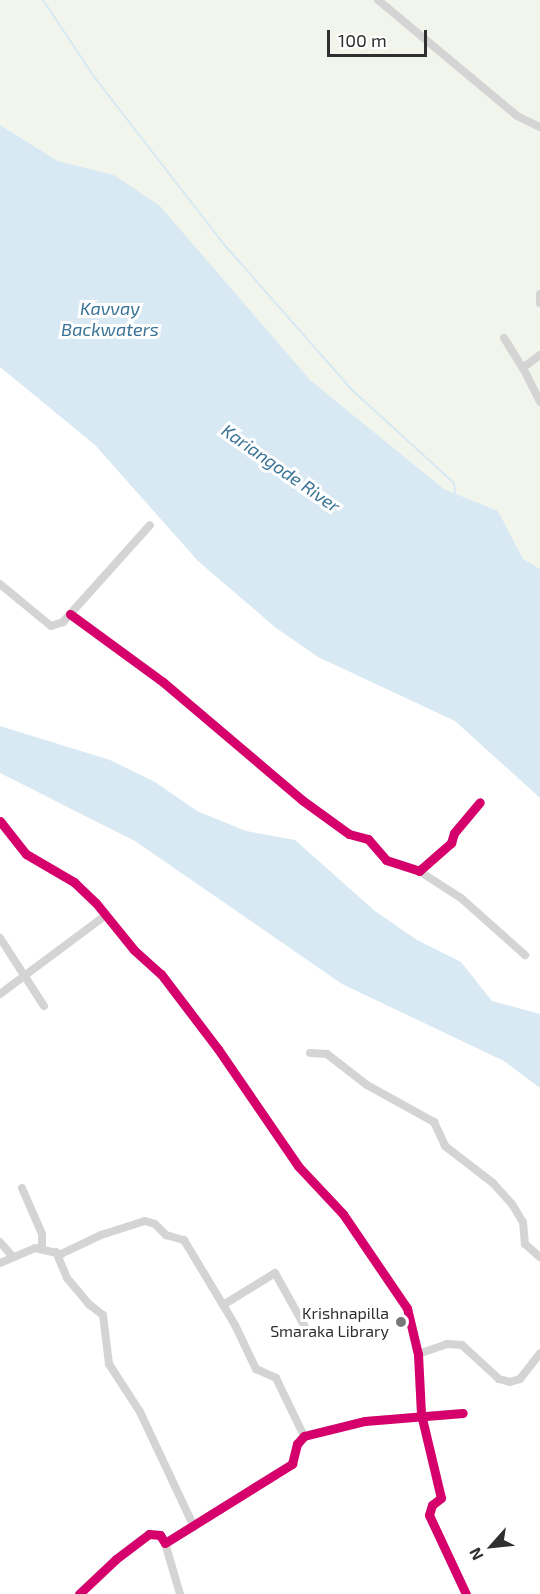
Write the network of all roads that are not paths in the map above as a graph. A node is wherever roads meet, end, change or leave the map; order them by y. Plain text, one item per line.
1 (378, 0) edge
2 (540, 127) edge
3 (540, 294) edge
4 (540, 303) edge
5 (504, 338) dead end
6 (540, 355) edge
7 (522, 368) junction
8 (540, 402) edge
9 (150, 525) dead end
10 (0, 585) edge
11 (70, 614) junction
12 (480, 802) dead end
13 (0, 821) edge
14 (418, 871) junction
15 (106, 915) junction
16 (0, 938) edge
17 (525, 955) dead end
18 (24, 975) junction
19 (0, 994) edge
20 (44, 1006) dead end
21 (310, 1053) dead end
22 (22, 1188) dead end
23 (0, 1242) edge
24 (42, 1248) junction
25 (56, 1252) junction
26 (12, 1256) junction
27 (540, 1257) edge
28 (0, 1263) edge
29 (223, 1305) junction
30 (309, 1334) dead end
31 (540, 1353) edge
32 (418, 1354) junction
33 (463, 1413) dead end
34 (421, 1414) junction
35 (304, 1436) junction
36 (194, 1527) junction
37 (165, 1543) junction
38 (79, 1594) edge
39 (180, 1594) edge
40 (466, 1594) edge

1 - 2 street
3 - 4 street
5 - 7 street
6 - 7 street
7 - 8 street
9 - 11 street
10 - 11 street
11 - 14 street
12 - 14 street
13 - 15 street
14 - 17 street
15 - 18 street
15 - 32 street
16 - 18 street
18 - 19 street
18 - 20 street
21 - 27 street
22 - 24 street
23 - 26 street
24 - 25 street
24 - 26 street
25 - 29 street
25 - 36 street
26 - 28 street
29 - 30 street
29 - 35 street
31 - 32 street
32 - 34 street
33 - 34 street
34 - 35 street
34 - 40 street
35 - 36 street
36 - 37 street
37 - 38 street
37 - 39 street

